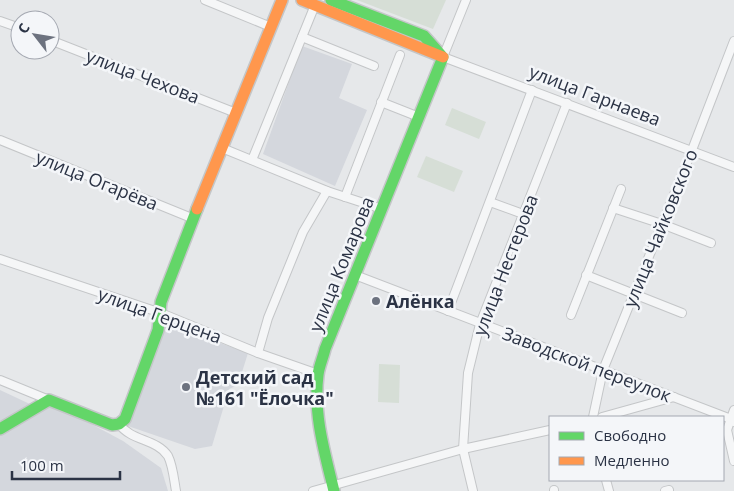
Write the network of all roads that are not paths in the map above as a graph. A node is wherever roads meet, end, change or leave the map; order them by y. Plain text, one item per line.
1 (205, 0) edge
2 (282, 0) edge
3 (302, 0) edge
4 (331, 0) edge
5 (466, 0) edge
6 (315, 5) junction
7 (270, 27) junction
8 (302, 37) junction
9 (734, 41) edge
10 (60, 44) edge
11 (400, 55) dead end
12 (443, 57) junction
13 (374, 66) dead end
14 (532, 90) junction
15 (381, 102) junction
16 (568, 103) junction
17 (236, 113) junction
18 (418, 117) junction
19 (0, 140) edge
20 (222, 148) junction
21 (692, 150) junction
22 (252, 160) junction
23 (734, 167) edge
24 (621, 188) dead end
25 (327, 191) junction
26 (345, 197) junction
27 (490, 202) junction
28 (614, 208) junction
29 (382, 209) junction
30 (523, 214) junction
31 (194, 219) junction
32 (662, 224) junction
33 (711, 243) dead end
34 (0, 259) edge
35 (355, 275) junction
36 (586, 275) junction
37 (634, 294) junction
38 (448, 311) junction
39 (161, 312) junction
40 (682, 314) dead end
41 (571, 315) dead end
42 (480, 324) junction
43 (258, 353) junction
44 (603, 370) junction
45 (318, 374) junction
46 (0, 380) edge
47 (674, 397) junction
48 (50, 400) junction
49 (734, 410) edge
50 (592, 416) edge
51 (606, 416) edge
52 (722, 416) edge
53 (732, 420) edge
54 (119, 424) junction
55 (0, 429) edge
56 (549, 430) edge
57 (463, 449) junction
58 (734, 461) edge
59 (333, 489) edge
60 (176, 491) edge
61 (313, 491) edge
62 (473, 491) edge

1 - 7 street
2 - 7 main road
3 - 6 main road, улица Гарнаева
4 - 12 main road, улица Гарнаева
5 - 12 street
6 - 8 street
6 - 12 main road, улица Гарнаева
7 - 17 main road
8 - 13 street
8 - 22 street
9 - 21 street, улица Чайковского
10 - 17 street, улица Чехова
11 - 15 street
12 - 14 street, улица Гарнаева
12 - 18 main road, улица Комарова
14 - 16 street, улица Гарнаева
14 - 27 street
15 - 18 street
15 - 26 street
16 - 21 street, улица Гарнаева
16 - 30 street, улица Нестерова
17 - 20 main road
18 - 29 main road, улица Комарова
19 - 31 street, улица Огарёва
20 - 22 street
20 - 31 main road
21 - 23 street, улица Гарнаева
21 - 32 street, улица Чайковского
22 - 25 street
24 - 28 street
25 - 26 street
25 - 43 street
26 - 29 street
27 - 30 street
27 - 38 street
28 - 32 street
28 - 36 street
29 - 35 main road, улица Комарова
30 - 42 street, улица Нестерова
31 - 39 main road
32 - 33 street
32 - 37 street, улица Чайковского
34 - 39 street, улица Герцена
35 - 38 street, Заводской переулок
35 - 45 main road, улица Комарова
36 - 37 street
36 - 41 street
37 - 40 street
37 - 44 street, улица Чайковского
38 - 42 street, Заводской переулок
39 - 43 street, улица Герцена
39 - 54 main road
42 - 44 street, Заводской переулок
42 - 57 street, улица Нестерова
43 - 45 street, улица Герцена
44 - 47 street, Заводской переулок
44 - 50 street, улица Чайковского
45 - 59 main road, улица Комарова
46 - 48 street
47 - 51 street
47 - 52 street, Заводской переулок
48 - 54 main road
48 - 55 main road
49 - 53 street
53 - 58 street
54 - 60 street
56 - 57 street
57 - 59 street
57 - 62 street, улица Нестерова
59 - 61 street

